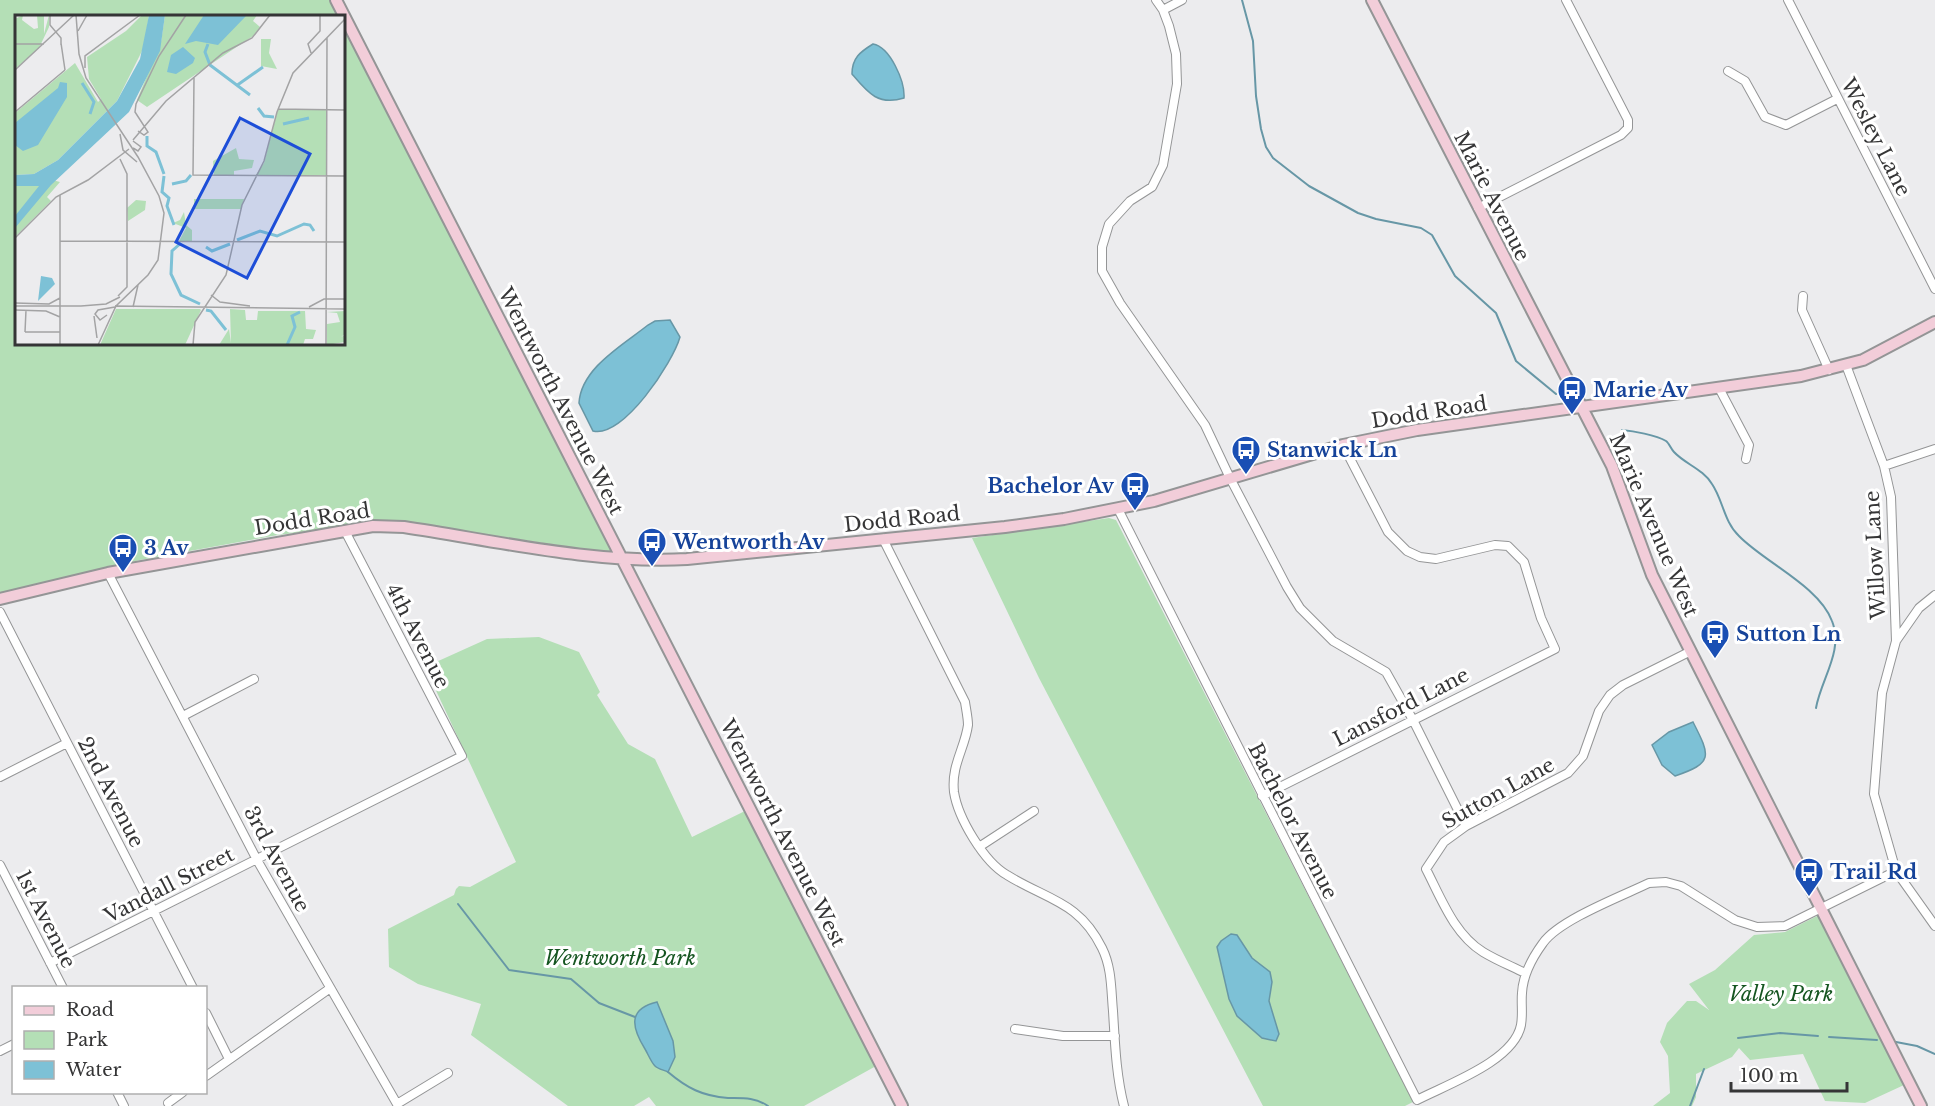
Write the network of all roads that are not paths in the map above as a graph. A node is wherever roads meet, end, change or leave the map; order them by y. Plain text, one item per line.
1 (336, 0) edge
2 (1156, 0) edge
3 (1182, 0) edge
4 (1372, 0) edge
5 (1566, 0) edge
6 (1788, 0) edge
7 (1163, 10) junction
8 (344, 15) edge
9 (345, 18) edge
10 (1728, 71) dead end
11 (1837, 99) junction
12 (1478, 208) junction
13 (1935, 289) edge
14 (1803, 296) dead end
15 (1935, 322) edge
16 (1846, 365) junction
17 (1829, 370) junction
18 (1719, 388) junction
19 (1582, 407) junction
20 (1343, 445) junction
21 (1935, 449) edge
22 (1746, 459) dead end
23 (1884, 466) junction
24 (1230, 478) junction
25 (1118, 509) junction
26 (345, 531) junction
27 (883, 539) junction
28 (622, 559) junction
29 (108, 573) junction
30 (1935, 595) edge
31 (0, 599) edge
32 (0, 612) edge
33 (1896, 641) junction
34 (1690, 651) junction
35 (254, 679) dead end
36 (183, 716) junction
37 (1413, 720) junction
38 (68, 743) junction
39 (462, 756) joint
40 (0, 777) edge
41 (1262, 796) junction
42 (1034, 811) dead end
43 (1466, 825) junction
44 (979, 847) junction
45 (257, 860) junction
46 (0, 865) edge
47 (1896, 871) junction
48 (1822, 909) junction
49 (154, 911) junction
50 (1933, 920) edge
51 (51, 963) junction
52 (1525, 973) junction
53 (62, 986) edge
54 (192, 986) edge
55 (330, 989) junction
56 (207, 1015) edge
57 (1015, 1029) dead end
58 (1115, 1036) junction
59 (229, 1059) junction
60 (448, 1073) dead end
61 (207, 1075) edge
62 (180, 1094) edge
63 (168, 1103) dead end
64 (902, 1106) edge
65 (1124, 1106) edge
66 (1921, 1106) edge

1 - 8 street, Wentworth Avenue West
2 - 7 street
3 - 7 street
4 - 12 street, Marie Avenue
5 - 12 street
6 - 11 street, Wesley Lane
7 - 24 street
9 - 28 street, Wentworth Avenue West
10 - 11 street
11 - 13 street, Wesley Lane
12 - 19 street, Marie Avenue
14 - 17 street
15 - 16 street, Dodd Road
16 - 17 street, Dodd Road
16 - 23 street, Willow Lane
17 - 18 street, Dodd Road
18 - 19 street, Dodd Road
18 - 22 street
19 - 20 street, Dodd Road
19 - 34 street, Marie Avenue West
20 - 24 street, Dodd Road
20 - 37 street, Lansford Lane
21 - 23 street
23 - 33 street, Willow Lane
24 - 25 street, Dodd Road
24 - 37 street
25 - 27 street, Dodd Road
25 - 41 street, Bachelor Avenue
26 - 28 street, Dodd Road
26 - 29 street, Dodd Road
26 - 39 street, 4th Avenue
27 - 28 street, Dodd Road
27 - 44 street
28 - 64 street, Wentworth Avenue West
29 - 31 street, Dodd Road
29 - 36 street, 3rd Avenue
30 - 33 street
32 - 38 street, 2nd Avenue
33 - 47 street
34 - 43 street, Sutton Lane
34 - 48 street, Marie Avenue West
35 - 36 street
36 - 45 street, 3rd Avenue
37 - 41 street, Lansford Lane
37 - 43 street
38 - 40 street
38 - 49 street, 2nd Avenue
39 - 45 street, Vandall Street
41 - 52 street, Bachelor Avenue
42 - 44 street
43 - 52 street, Sutton Lane
44 - 58 street
45 - 49 street, Vandall Street
45 - 55 street, 3rd Avenue
46 - 51 street, 1st Avenue
47 - 48 street
47 - 50 street
48 - 52 street
48 - 66 street, Marie Avenue West
49 - 51 street, Vandall Street
49 - 54 street, 2nd Avenue
51 - 53 street, 1st Avenue
55 - 59 street
55 - 60 street, 3rd Avenue
56 - 59 street
57 - 58 street
58 - 65 street
59 - 61 street
62 - 63 street

